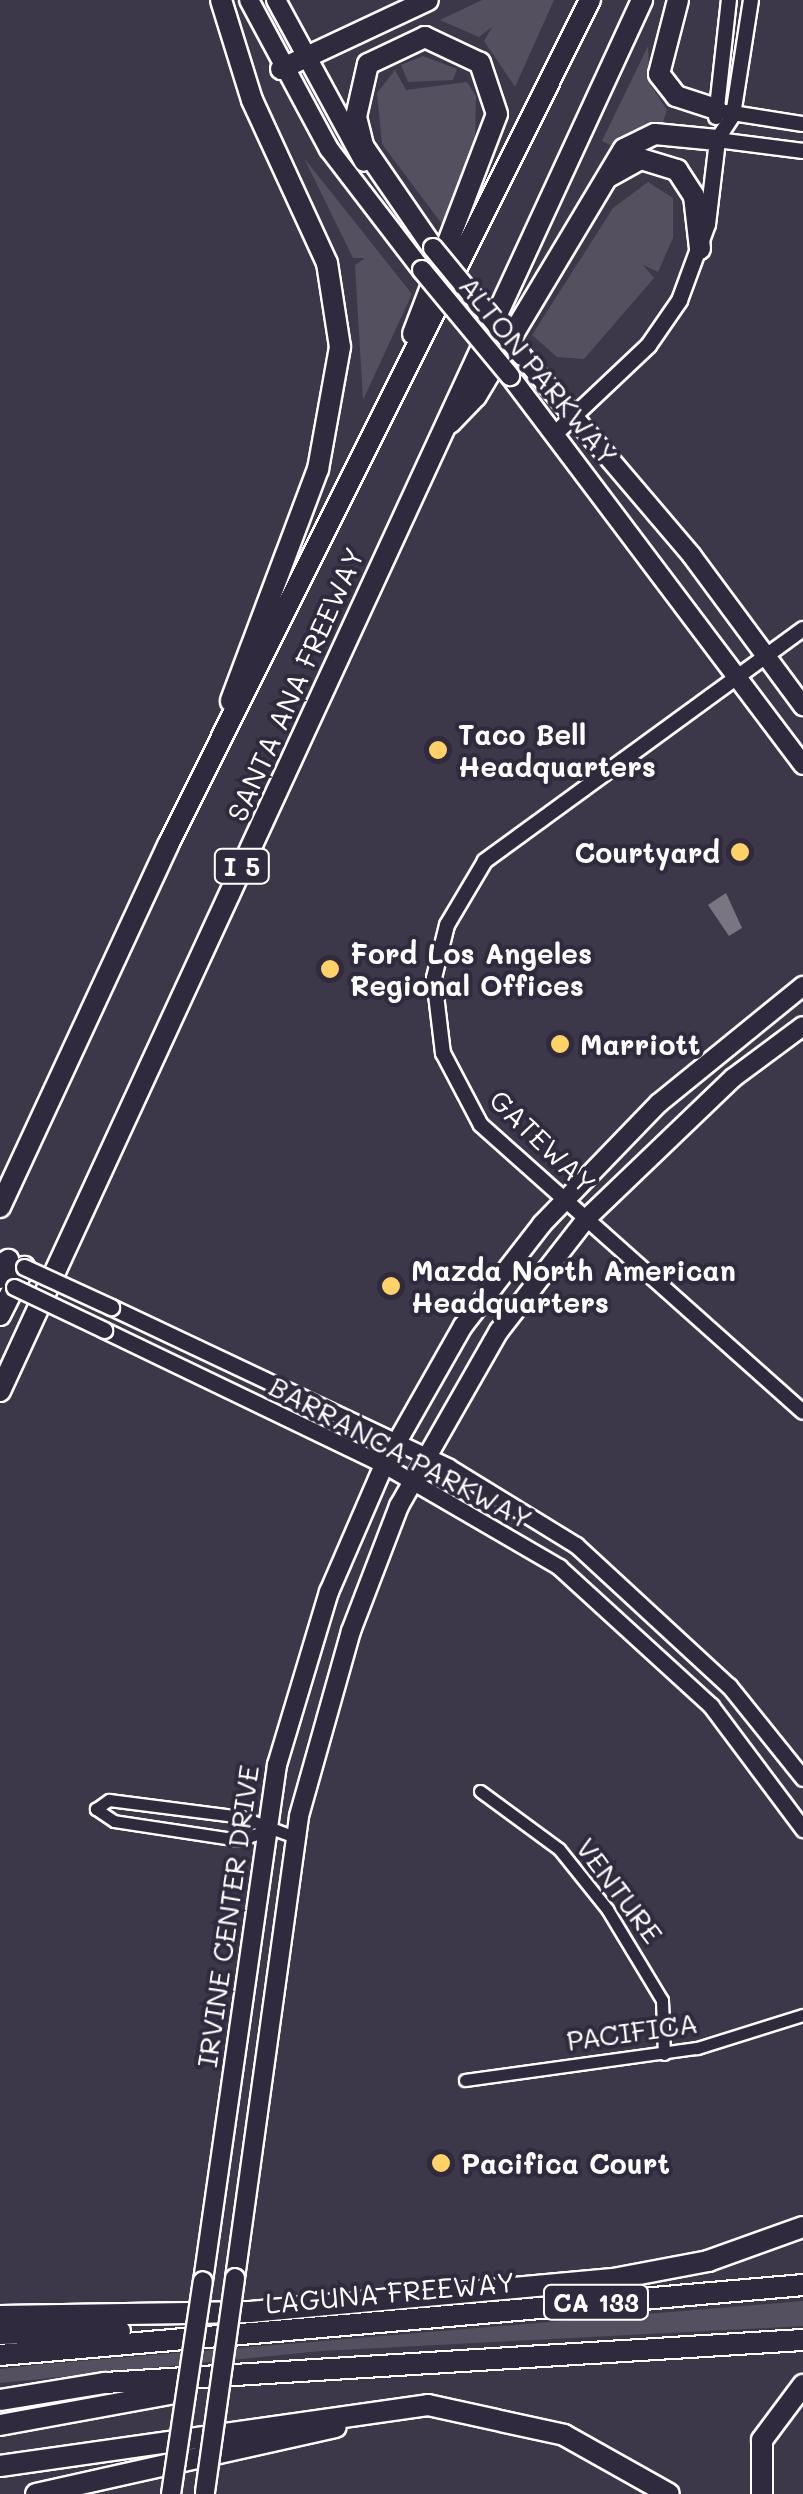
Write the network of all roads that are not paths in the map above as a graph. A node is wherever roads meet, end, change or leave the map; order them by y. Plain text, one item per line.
1 (222, 0) edge
2 (249, 0) edge
3 (276, 0) edge
4 (428, 0) edge
5 (590, 0) edge
6 (642, 0) edge
7 (678, 0) edge
8 (729, 0) edge
9 (751, 0) edge
10 (302, 58) junction
11 (281, 69) junction
12 (724, 112) junction
13 (803, 124) edge
14 (717, 140) junction
15 (803, 151) edge
16 (604, 180) junction
17 (432, 248) junction
18 (700, 249) junction
19 (573, 418) junction
20 (556, 432) junction
21 (438, 435) junction
22 (310, 575) junction
23 (803, 630) edge
24 (768, 656) junction
25 (741, 676) junction
26 (803, 706) edge
27 (803, 765) edge
28 (168, 844) junction
29 (803, 986) edge
30 (803, 1026) edge
31 (564, 1198) junction
32 (0, 1208) edge
33 (587, 1218) junction
34 (8, 1272) edge
35 (0, 1315) edge
36 (0, 1391) edge
37 (803, 1412) edge
38 (396, 1442) junction
39 (423, 1456) junction
40 (384, 1465) junction
41 (412, 1480) junction
42 (803, 1778) edge
43 (480, 1791) dead end
44 (803, 1829) edge
45 (263, 1832) junction
46 (295, 1838) junction
47 (803, 2016) edge
48 (664, 2054) junction
49 (466, 2080) dead end
50 (803, 2227) edge
51 (803, 2284) edge
52 (0, 2316) edge
53 (0, 2334) edge
54 (161, 2338) junction
55 (803, 2340) edge
56 (0, 2355) edge
57 (372, 2368) junction
58 (803, 2385) edge
59 (0, 2400) edge
60 (515, 2421) junction
61 (0, 2425) edge
62 (0, 2466) edge
63 (205, 2493) edge
64 (36, 2494) edge
65 (170, 2494) edge
66 (669, 2494) edge
67 (762, 2494) edge

1 - 28 highway
2 - 11 main road, ALTON PARKWAY
3 - 10 main road, ALTON PARKWAY
4 - 10 highway
5 - 22 highway, SANTA ANA FREEWAY / I 5
6 - 21 highway, SANTA ANA FREEWAY / I 5
7 - 12 highway
8 - 12 street
9 - 12 street
10 - 11 highway
10 - 17 main road, ALTON PARKWAY
11 - 20 main road, ALTON PARKWAY, bridge
12 - 13 street
12 - 14 street
14 - 15 street
14 - 16 highway
14 - 18 main road
16 - 18 highway
16 - 21 highway
17 - 19 main road, ALTON PARKWAY, bridge
17 - 22 highway
18 - 19 main road
19 - 20 main road
19 - 24 main road, ALTON PARKWAY
20 - 25 main road, ALTON PARKWAY
21 - 36 highway, SANTA ANA FREEWAY / I 5
22 - 28 highway, SANTA ANA FREEWAY / I 5
23 - 24 street, GATEWAY
24 - 25 street, GATEWAY
24 - 26 main road, ALTON PARKWAY
25 - 27 main road, ALTON PARKWAY
25 - 31 street, GATEWAY
28 - 32 highway, SANTA ANA FREEWAY / I 5
29 - 31 main road, IRVINE CENTER DRIVE
30 - 33 main road, IRVINE CENTER DRIVE
31 - 33 street, GATEWAY
31 - 38 main road, IRVINE CENTER DRIVE
33 - 37 street, GATEWAY
33 - 39 main road, IRVINE CENTER DRIVE
34 - 35 highway
34 - 38 main road, BARRANCA PARKWAY, bridge
34 - 40 main road, BARRANCA PARKWAY, bridge
38 - 39 main road, BARRANCA PARKWAY
38 - 40 main road, IRVINE CENTER DRIVE
39 - 41 main road, IRVINE CENTER DRIVE
39 - 42 main road, BARRANCA PARKWAY
40 - 41 main road, BARRANCA PARKWAY
40 - 45 main road, IRVINE CENTER DRIVE
41 - 44 main road, BARRANCA PARKWAY
41 - 46 main road, IRVINE CENTER DRIVE
43 - 48 street, VENTURE
45 - 45 street
45 - 46 street
45 - 65 main road, IRVINE CENTER DRIVE, bridge
46 - 63 main road, IRVINE CENTER DRIVE, bridge
47 - 48 street, PACIFICA
48 - 49 street, PACIFICA
50 - 52 highway
51 - 54 highway, LAGUNA FREEWAY / CA 133
53 - 54 highway
54 - 56 highway
55 - 57 highway, CA 133
57 - 59 highway
57 - 61 highway
58 - 67 highway
60 - 62 highway
60 - 64 highway
60 - 66 highway

